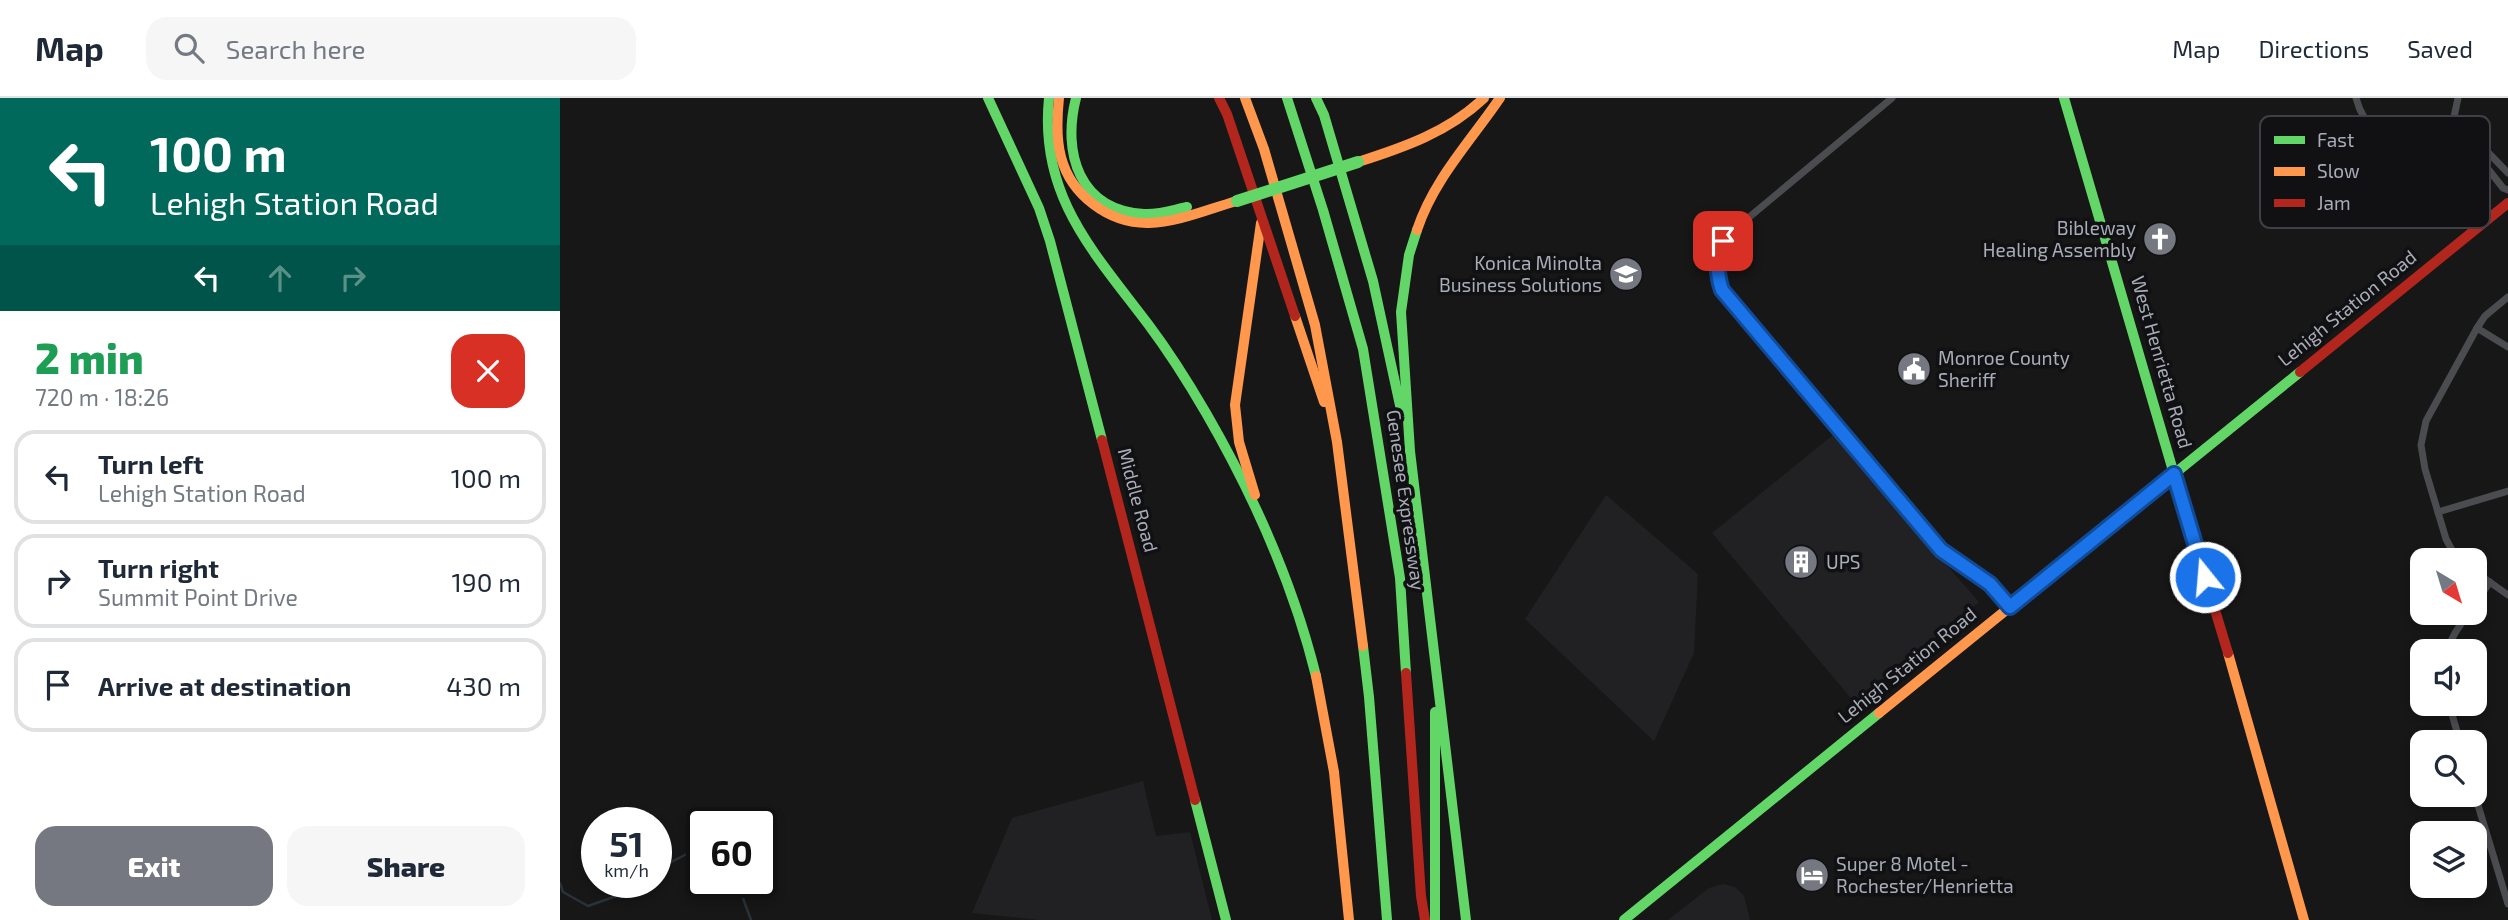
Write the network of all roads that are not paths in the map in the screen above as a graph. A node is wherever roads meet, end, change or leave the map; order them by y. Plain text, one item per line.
1 (988, 98) edge
2 (1049, 98) edge
3 (1059, 98) edge
4 (1076, 98) edge
5 (1219, 98) edge
6 (1245, 98) edge
7 (1287, 98) edge
8 (1316, 98) edge
9 (1473, 98) edge
10 (1484, 98) edge
11 (1500, 98) edge
12 (1892, 98) edge
13 (2064, 98) edge
14 (2356, 98) edge
15 (2458, 98) edge
16 (2361, 116) edge
17 (2454, 116) edge
18 (2490, 155) edge
19 (1356, 159) junction
20 (2490, 171) edge
21 (2508, 173) edge
22 (2508, 190) edge
23 (1235, 197) junction
24 (2508, 203) edge
25 (2490, 218) edge
26 (1261, 220) junction
27 (2477, 228) edge
28 (2508, 297) edge
29 (2477, 328) junction
30 (2508, 347) edge
31 (1338, 442) junction
32 (1410, 451) junction
33 (2174, 474) junction
34 (2508, 491) edge
35 (2438, 512) junction
36 (1268, 535) junction
37 (2452, 548) edge
38 (2487, 580) edge
39 (2490, 582) junction
40 (2487, 586) edge
41 (2508, 595) edge
42 (2010, 607) junction
43 (1435, 656) junction
44 (2479, 807) edge
45 (2508, 905) edge
46 (1226, 920) edge
47 (1349, 920) edge
48 (1387, 920) edge
49 (1425, 920) edge
50 (1435, 920) edge
51 (1466, 920) edge
52 (1625, 920) edge
53 (2304, 920) edge

1 - 46 main road, Middle Road
2 - 36 main road
3 - 23 main road
4 - 23 main road
5 - 26 main road
6 - 31 main road
7 - 49 main road, Genesee Expressway
8 - 32 main road
9 - 19 main road
10 - 19 main road
11 - 32 main road
12 - 42 street
13 - 33 main road, West Henrietta Road
14 - 16 street
15 - 17 street
18 - 21 street
19 - 23 main road, bridge
20 - 22 street
24 - 25 main road, Lehigh Station Road
26 - 31 main road
26 - 36 main road
27 - 33 main road, Lehigh Station Road
28 - 29 street
29 - 30 street
29 - 35 street
31 - 48 main road
32 - 43 main road
33 - 42 main road, Lehigh Station Road
33 - 53 main road, West Henrietta Road
34 - 35 street
35 - 37 street
36 - 47 main road
38 - 39 street
39 - 40 street
39 - 41 street
42 - 52 main road, Lehigh Station Road
43 - 50 main road
43 - 51 main road
44 - 45 street

